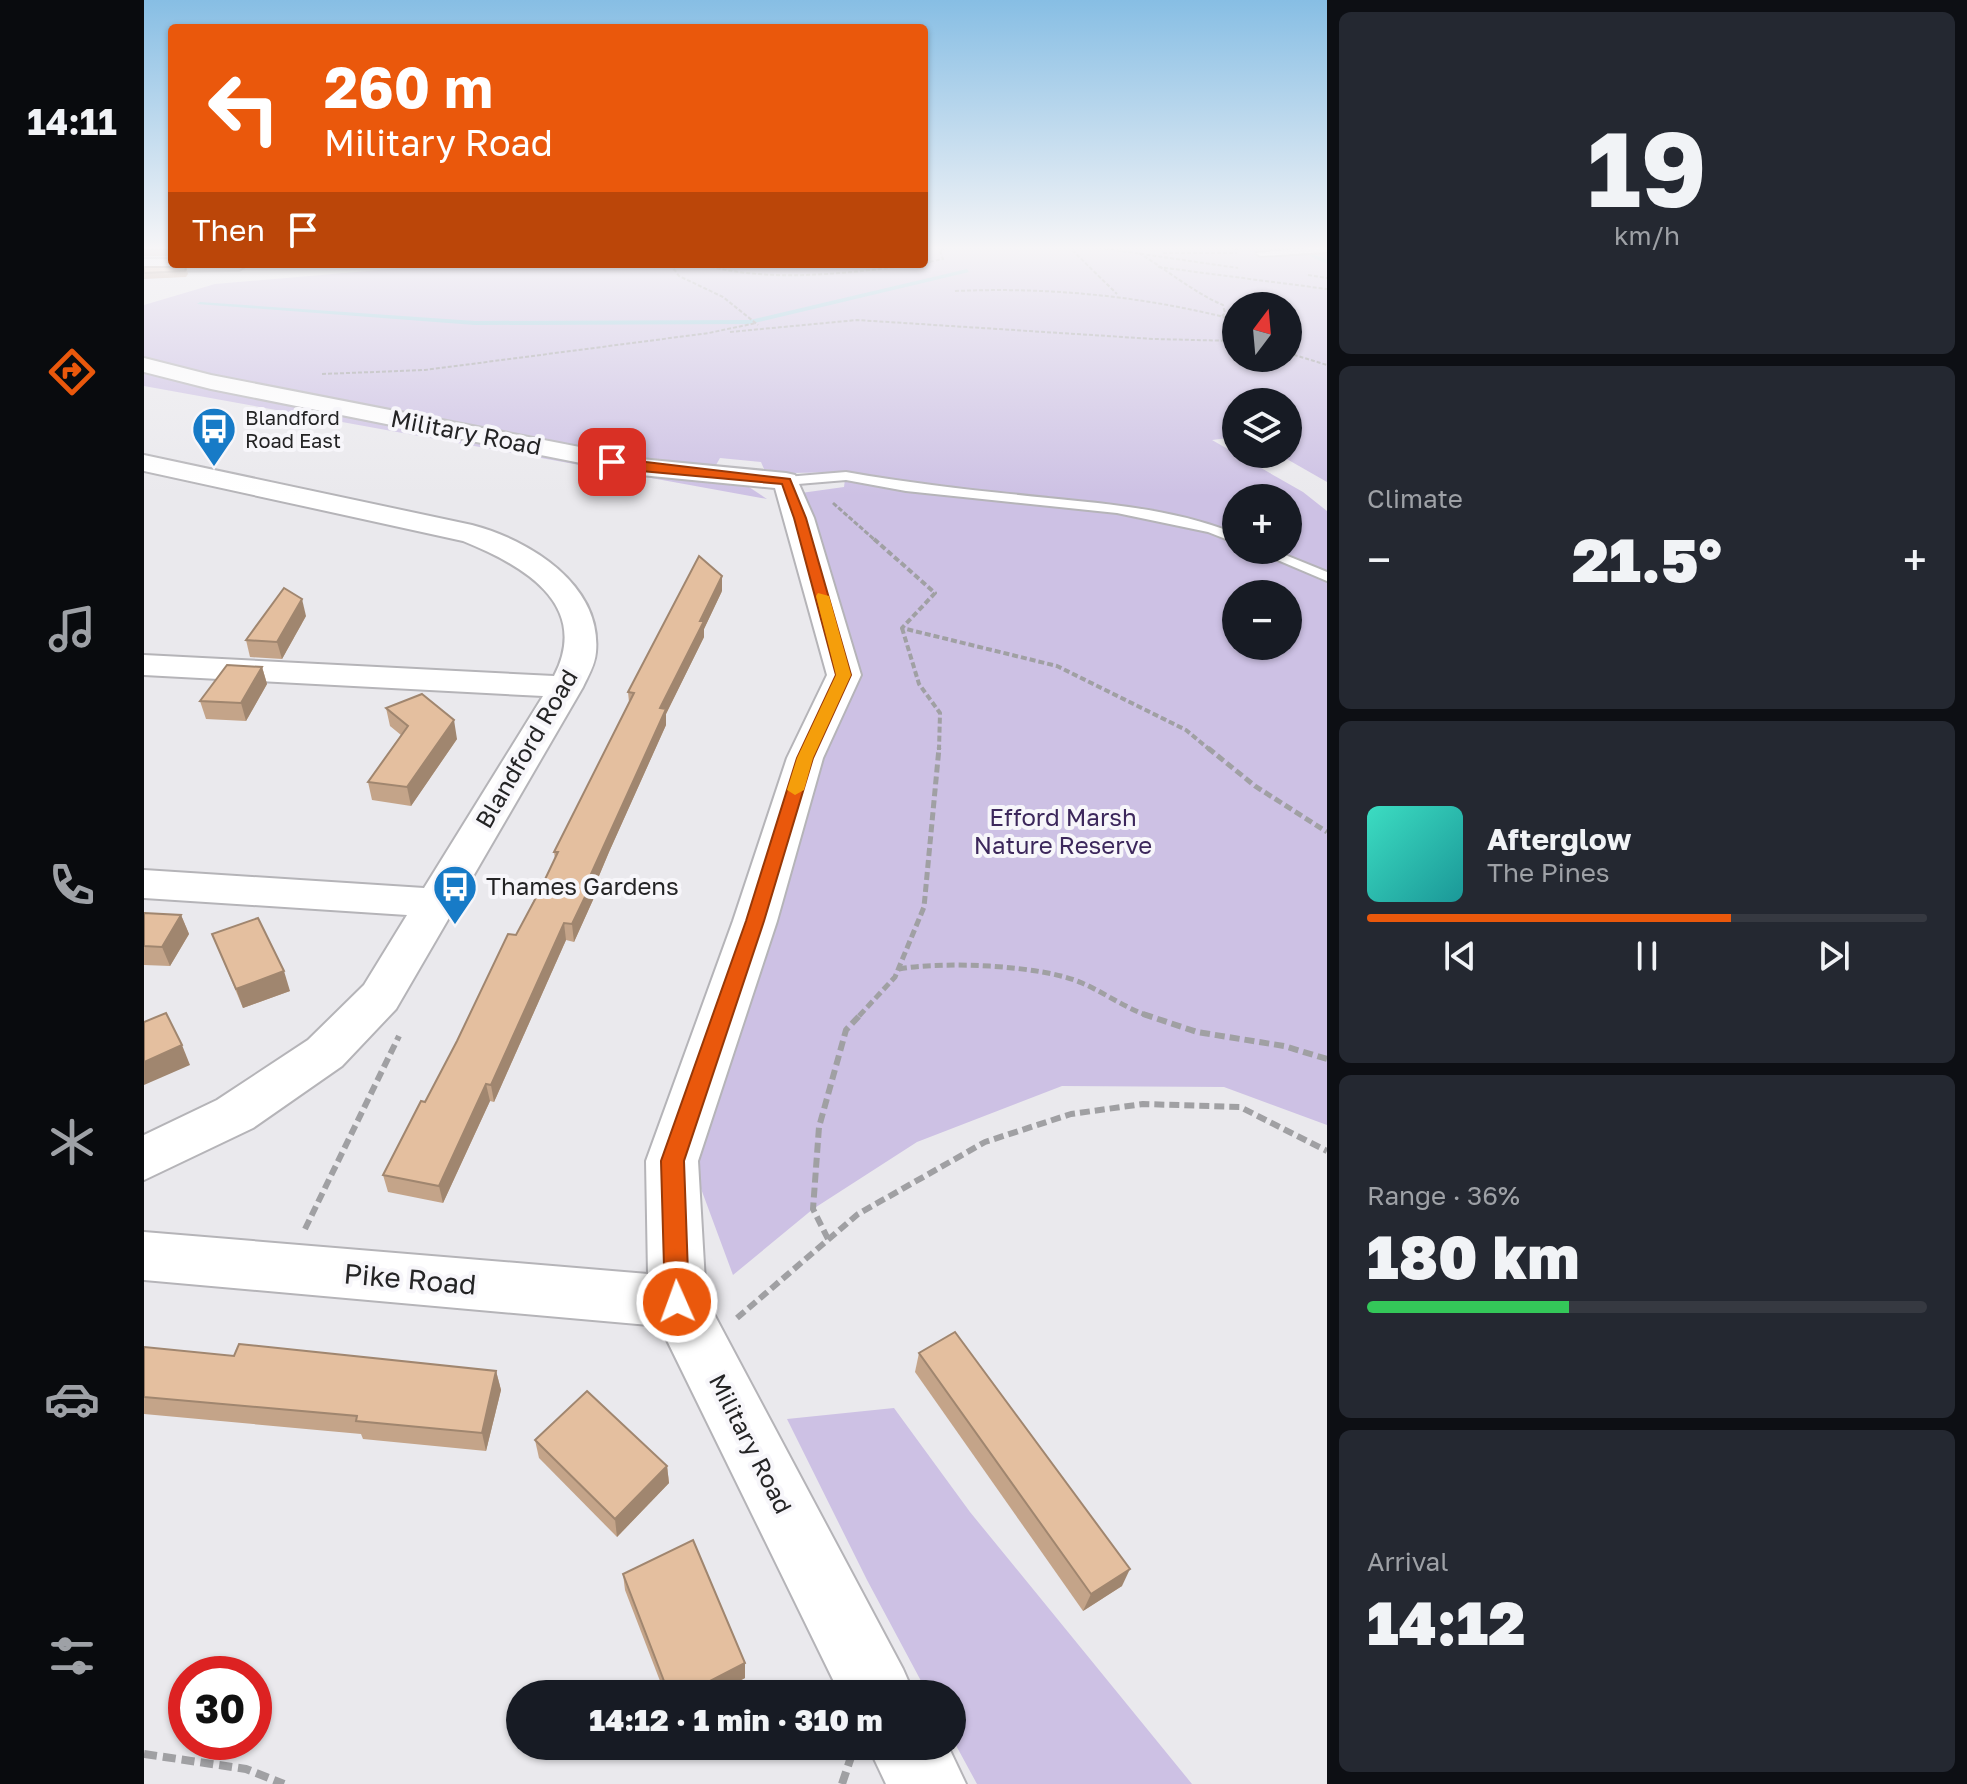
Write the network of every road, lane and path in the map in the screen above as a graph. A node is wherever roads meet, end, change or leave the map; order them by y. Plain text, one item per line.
1 (724, 329) edge
2 (762, 329) edge
3 (1002, 329) edge
4 (709, 333) junction
5 (1222, 341) edge
6 (1302, 357) edge
7 (144, 365) edge
8 (1327, 365) edge
9 (316, 375) dead end
10 (144, 463) edge
11 (786, 481) junction
12 (833, 503) dead end
13 (1222, 533) edge
14 (1295, 564) edge
15 (1327, 577) edge
16 (902, 628) junction
17 (144, 665) edge
18 (566, 687) junction
19 (1327, 832) edge
20 (144, 884) edge
21 (437, 903) junction
22 (898, 969) junction
23 (380, 997) junction
24 (1327, 1059) edge
25 (1327, 1151) edge
26 (144, 1159) edge
27 (828, 1239) junction
28 (144, 1256) edge
29 (286, 1268) junction
30 (677, 1302) junction
31 (871, 1680) edge
32 (144, 1754) edge
33 (850, 1760) edge
34 (913, 1760) edge
35 (284, 1784) edge
36 (842, 1784) edge
37 (928, 1784) edge

1 - 4 path
2 - 4 path
3 - 5 path
4 - 9 path
6 - 8 path
7 - 11 street, Military Road
10 - 18 street, Blandford Road
11 - 13 lane
11 - 30 street, Military Road
12 - 16 path
14 - 15 lane
16 - 19 path
16 - 22 path
17 - 18 street
18 - 21 street, Blandford Road
20 - 21 street
21 - 23 street, Blandford Road
22 - 24 path
22 - 27 path
23 - 26 street, Blandford Road
23 - 29 path
25 - 27 path
27 - 30 path
28 - 29 street, Pike Road
29 - 30 street, Pike Road
30 - 31 street, Military Road
32 - 35 path
33 - 36 path
34 - 37 street

